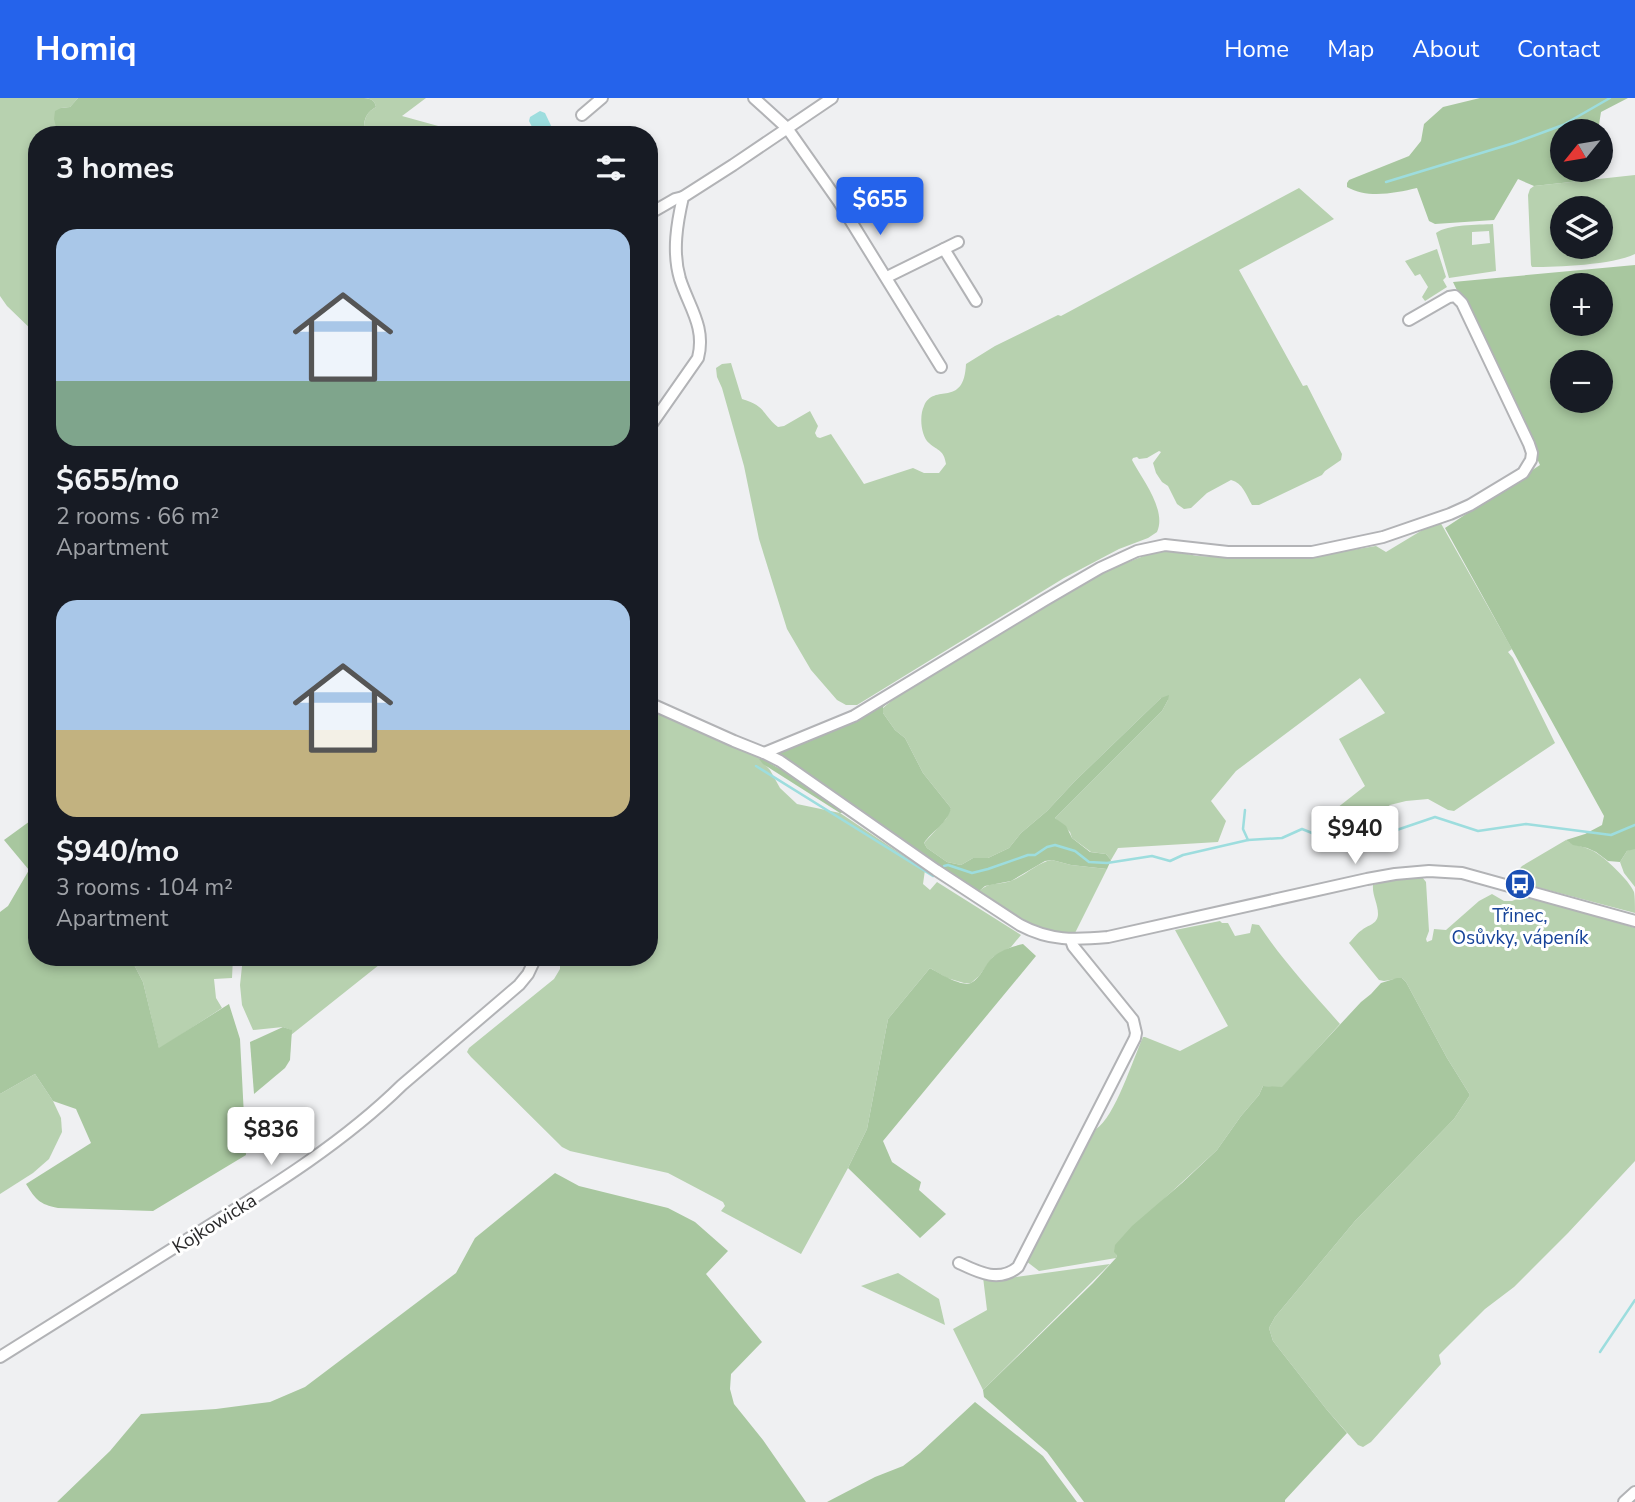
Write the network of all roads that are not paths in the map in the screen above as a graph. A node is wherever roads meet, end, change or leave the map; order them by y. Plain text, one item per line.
1 (602, 98) edge
2 (754, 98) edge
3 (832, 98) edge
4 (582, 115) dead end
5 (787, 128) junction
6 (683, 197) junction
7 (658, 209) edge
8 (958, 242) dead end
9 (944, 248) junction
10 (887, 278) junction
11 (976, 301) dead end
12 (1409, 320) dead end
13 (941, 368) dead end
14 (658, 415) edge
15 (658, 708) edge
16 (764, 753) junction
17 (1635, 922) edge
18 (1071, 940) junction
19 (532, 966) edge
20 (958, 1263) dead end
21 (0, 1357) edge
22 (1635, 1492) edge
23 (1624, 1502) edge

1 - 4 street
2 - 5 street
3 - 5 street
5 - 6 street
5 - 10 street
6 - 7 street
6 - 14 street
8 - 9 street
9 - 10 street
9 - 11 street
10 - 13 street
12 - 16 street
15 - 16 street
16 - 18 street
17 - 18 street
18 - 20 street
19 - 21 street, Kojkowicka
22 - 23 street

